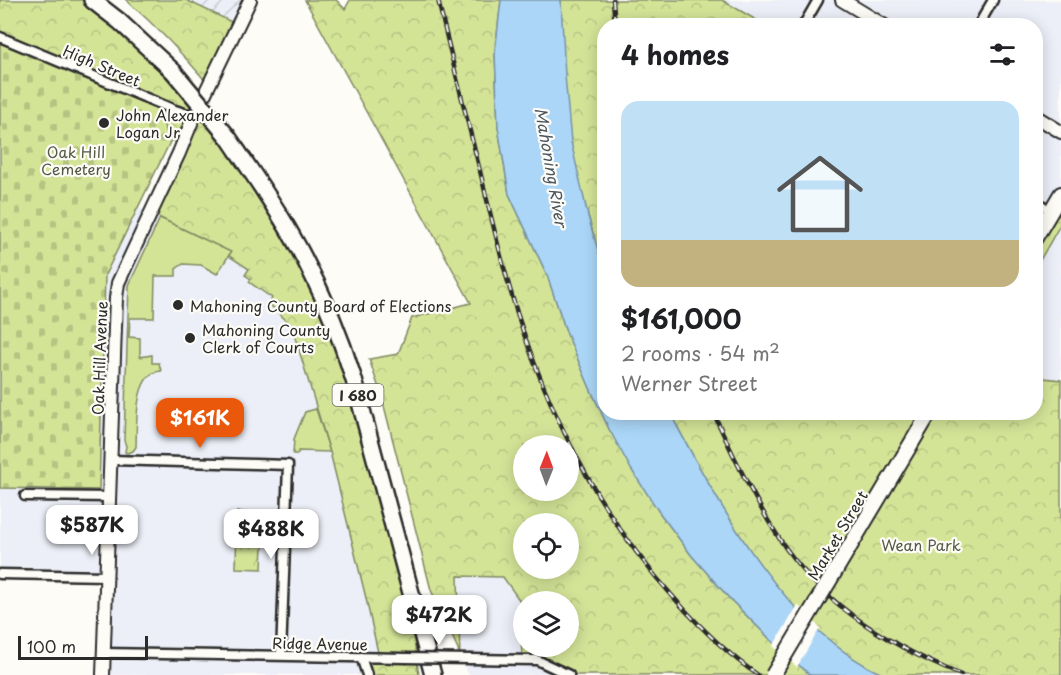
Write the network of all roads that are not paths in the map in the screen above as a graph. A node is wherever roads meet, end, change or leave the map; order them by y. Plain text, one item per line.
1 (92, 0) edge
2 (250, 0) edge
3 (818, 0) edge
4 (842, 0) edge
5 (993, 0) edge
6 (808, 18) edge
7 (872, 18) edge
8 (983, 18) edge
9 (0, 37) edge
10 (194, 116) junction
11 (1043, 121) edge
12 (1061, 132) edge
13 (1061, 194) edge
14 (1043, 224) edge
15 (925, 420) edge
16 (111, 460) junction
17 (25, 496) dead end
18 (110, 497) junction
19 (0, 574) edge
20 (106, 576) junction
21 (104, 652) junction
22 (281, 656) junction
23 (361, 657) junction
24 (103, 675) edge
25 (367, 675) edge
26 (433, 675) edge
27 (569, 675) edge
28 (773, 675) edge

1 - 26 highway, I 680, bridge
2 - 10 street, Oak Hill Avenue
3 - 6 street
4 - 7 street
5 - 8 street
9 - 10 street, High Street
10 - 16 street, Oak Hill Avenue
11 - 12 street
13 - 14 main road
15 - 28 main road, Market Street, bridge
16 - 18 street, Oak Hill Avenue
16 - 22 street
17 - 18 street
18 - 20 street, Oak Hill Avenue
19 - 20 street
20 - 21 street, Oak Hill Avenue
21 - 22 street, Ridge Avenue
21 - 24 street, Oak Hill Avenue
22 - 23 street, Ridge Avenue
23 - 25 street
23 - 27 street, Ridge Avenue, bridge

